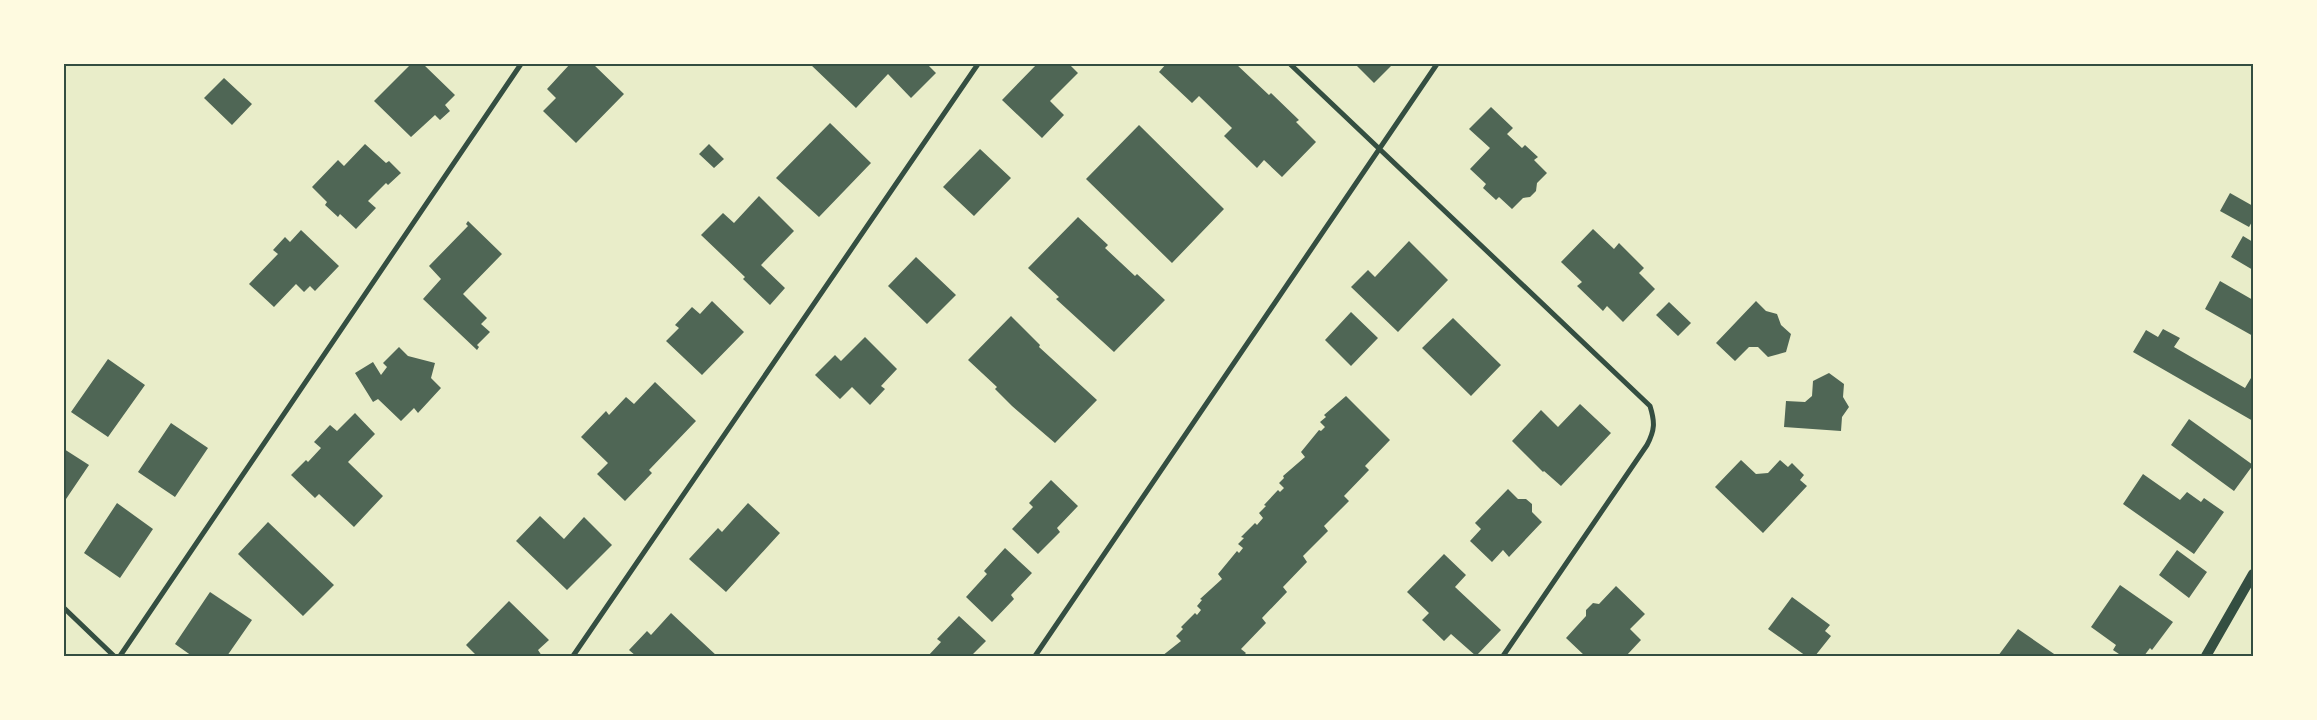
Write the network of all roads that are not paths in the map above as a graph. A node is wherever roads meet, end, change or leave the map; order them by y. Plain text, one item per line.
1 (521, 64) edge
2 (978, 64) edge
3 (1290, 64) edge
4 (1438, 64) edge
5 (1380, 150) junction
6 (2253, 574) edge
7 (64, 608) edge
8 (114, 656) edge
9 (120, 656) edge
10 (573, 656) edge
11 (1034, 656) edge
12 (1503, 656) edge
13 (2206, 656) edge

1 - 9 street
2 - 10 street
3 - 5 street
4 - 5 street
5 - 11 street
5 - 12 street
6 - 13 main road
7 - 8 street

